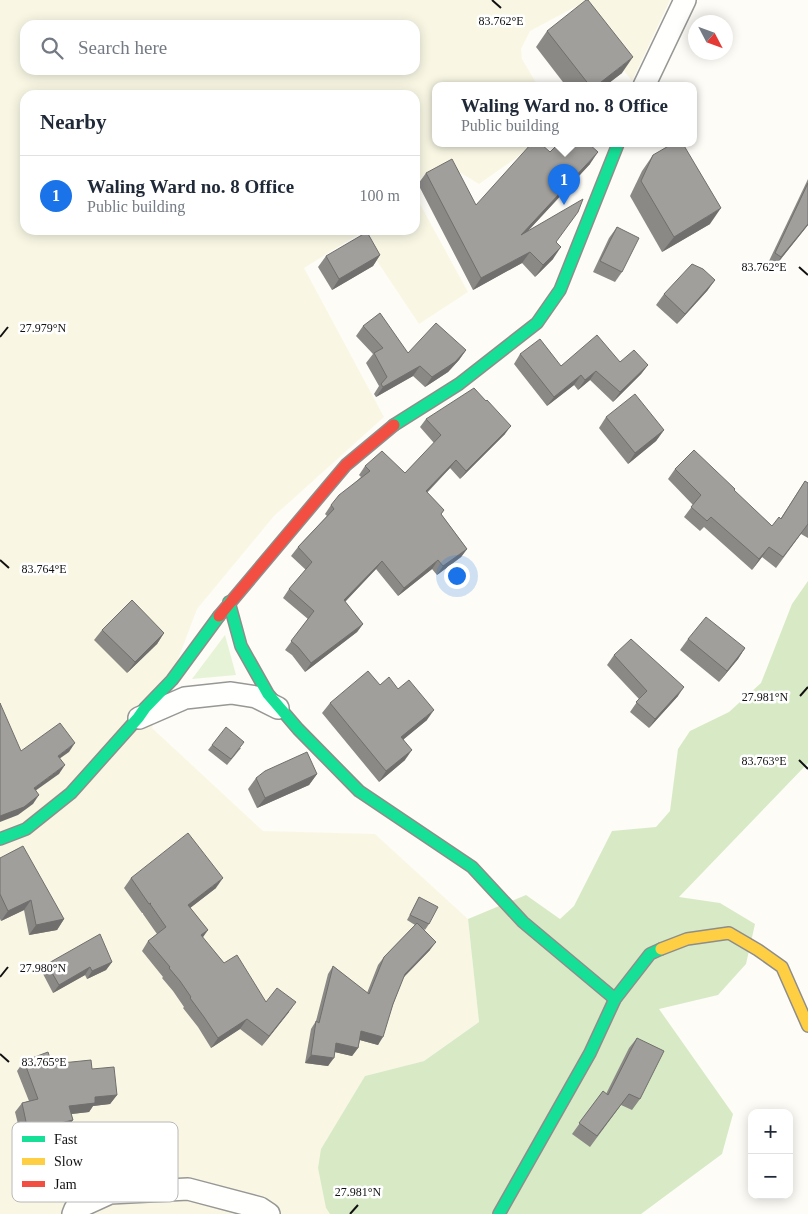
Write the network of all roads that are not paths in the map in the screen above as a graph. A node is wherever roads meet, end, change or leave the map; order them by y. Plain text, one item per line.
1 (685, 0) edge
2 (646, 82) edge
3 (617, 147) edge
4 (229, 602) junction
5 (285, 712) junction
6 (138, 718) junction
7 (0, 839) edge
8 (615, 999) junction
9 (808, 1026) edge
10 (178, 1189) edge
11 (90, 1202) edge
12 (73, 1214) edge
13 (269, 1214) edge
14 (499, 1214) edge

1 - 2 street
3 - 4 street
4 - 5 street
4 - 6 street
5 - 6 street
5 - 8 street
6 - 7 street
8 - 9 street
8 - 14 street
10 - 13 street
11 - 12 street

